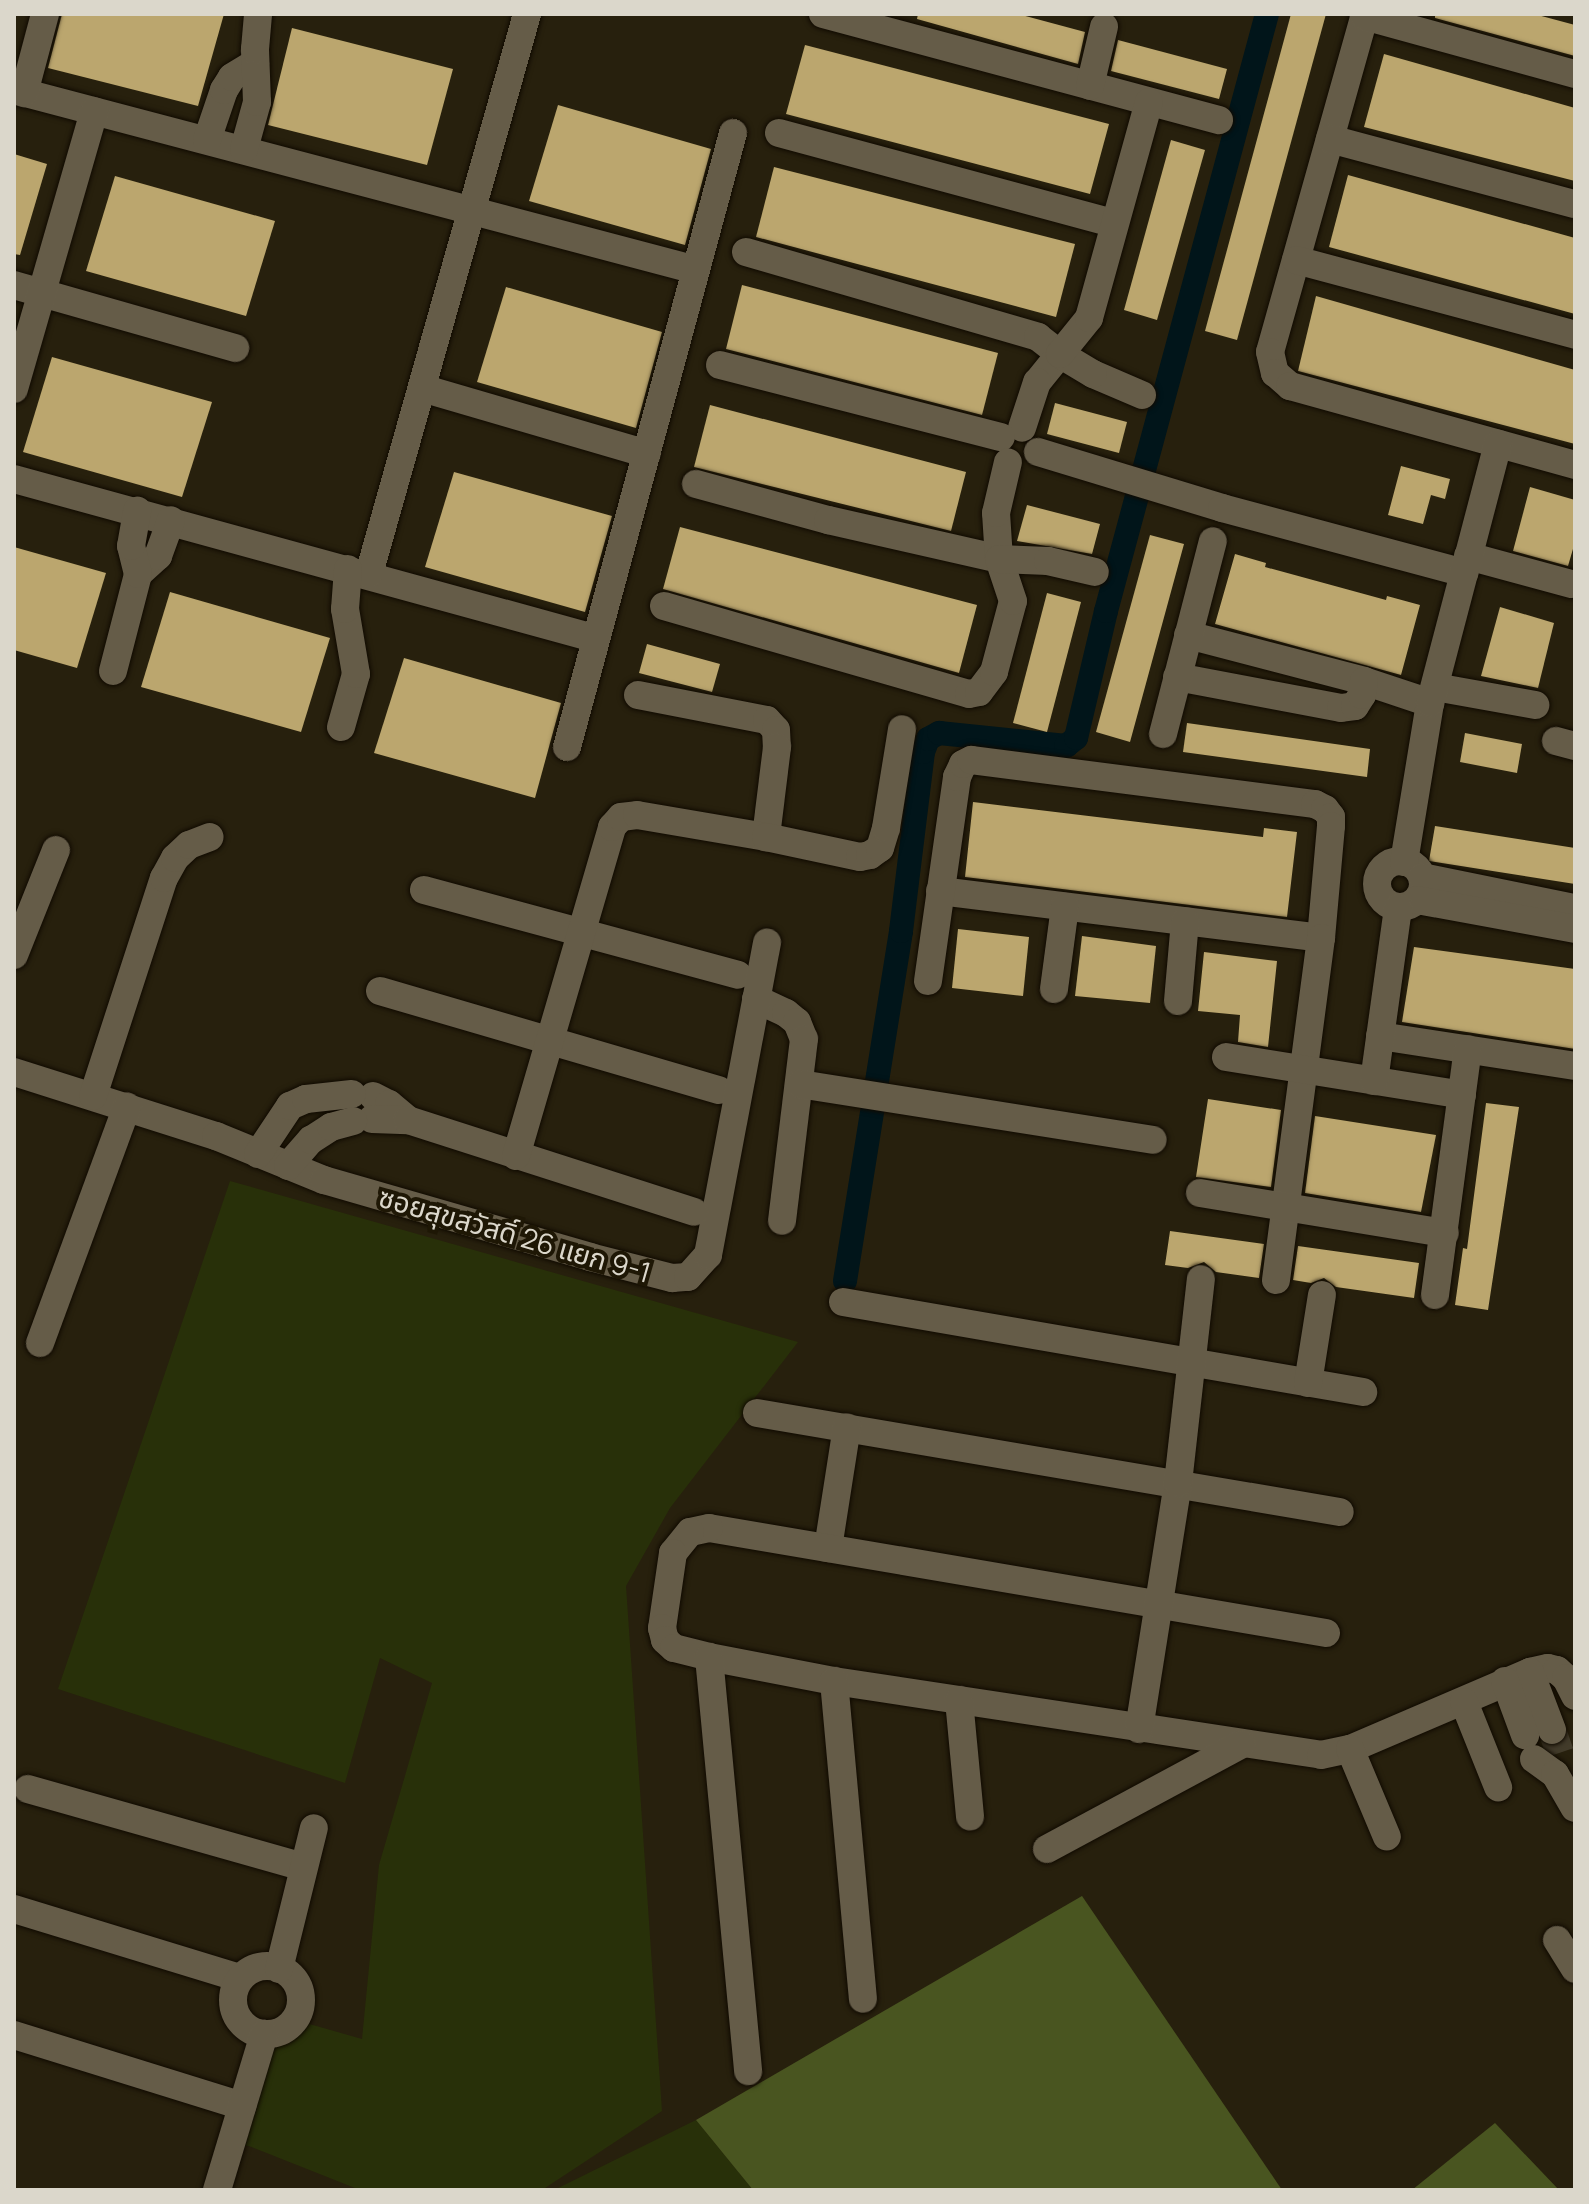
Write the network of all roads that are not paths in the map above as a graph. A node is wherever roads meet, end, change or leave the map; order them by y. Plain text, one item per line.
1 (45, 14) edge
2 (258, 14) edge
3 (527, 14) edge
4 (823, 14) edge
5 (1364, 15) edge
6 (1104, 27) dead end
7 (255, 63) junction
8 (1575, 74) edge
9 (1090, 86) junction
10 (19, 92) edge
11 (1149, 102) junction
12 (94, 111) junction
13 (1219, 120) dead end
14 (733, 133) dead end
15 (779, 133) dead end
16 (1330, 139) junction
17 (207, 140) junction
18 (244, 149) junction
19 (1575, 204) edge
20 (473, 209) junction
21 (1113, 223) junction
22 (746, 252) dead end
23 (1296, 260) junction
24 (696, 270) junction
25 (14, 285) edge
26 (43, 293) junction
27 (1575, 335) edge
28 (235, 348) dead end
29 (1060, 354) junction
30 (720, 365) dead end
31 (422, 388) junction
32 (14, 389) edge
33 (1142, 395) dead end
34 (1010, 443) junction
35 (1498, 444) junction
36 (647, 454) junction
37 (1575, 465) edge
38 (14, 479) edge
39 (696, 484) dead end
40 (137, 511) junction
41 (171, 520) junction
42 (1213, 541) dead end
43 (999, 559) junction
44 (1466, 564) junction
45 (359, 572) junction
46 (1095, 572) dead end
47 (138, 574) junction
48 (1571, 584) dead end
49 (664, 606) dead end
50 (1188, 635) junction
51 (594, 638) junction
52 (113, 671) dead end
53 (1177, 677) junction
54 (1364, 681) junction
55 (638, 695) dead end
56 (1433, 695) junction
57 (1535, 705) dead end
58 (341, 727) dead end
59 (902, 729) dead end
60 (1163, 734) dead end
61 (567, 747) dead end
62 (210, 837) dead end
63 (766, 837) junction
64 (56, 850) dead end
65 (1410, 887) junction
66 (424, 890) dead end
67 (940, 891) junction
68 (1065, 907) junction
69 (1575, 908) edge
70 (1185, 921) junction
71 (1575, 929) edge
72 (579, 933) junction
73 (1321, 938) junction
74 (767, 943) dead end
75 (14, 955) edge
76 (738, 975) dead end
77 (928, 981) dead end
78 (1054, 989) dead end
79 (380, 991) dead end
80 (756, 999) junction
81 (1178, 1001) dead end
82 (1380, 1036) junction
83 (549, 1040) junction
84 (1468, 1049) junction
85 (1226, 1057) dead end
86 (1575, 1066) edge
87 (1306, 1070) junction
88 (14, 1072) edge
89 (1374, 1081) junction
90 (800, 1084) junction
91 (719, 1090) dead end
92 (1462, 1095) junction
93 (93, 1096) junction
94 (127, 1106) junction
95 (356, 1111) junction
96 (1153, 1140) dead end
97 (258, 1154) junction
98 (516, 1156) junction
99 (288, 1166) junction
100 (1200, 1193) dead end
101 (1286, 1207) junction
102 (694, 1212) dead end
103 (782, 1221) dead end
104 (1445, 1233) junction
105 (1201, 1279) dead end
106 (1276, 1280) dead end
107 (1322, 1295) dead end
108 (1435, 1295) dead end
109 (843, 1302) dead end
110 (40, 1343) dead end
111 (1193, 1361) junction
112 (1308, 1383) junction
113 (1363, 1392) dead end
114 (757, 1413) dead end
115 (847, 1427) junction
116 (1178, 1483) junction
117 (1340, 1512) dead end
118 (828, 1548) junction
119 (1160, 1603) junction
120 (1326, 1633) dead end
121 (709, 1657) junction
122 (1518, 1677) junction
123 (834, 1681) junction
124 (1575, 1696) edge
125 (959, 1700) junction
126 (1464, 1702) junction
127 (1139, 1729) junction
128 (1242, 1744) junction
129 (1350, 1749) junction
130 (1498, 1787) dead end
131 (28, 1789) dead end
132 (1575, 1808) edge
133 (970, 1816) dead end
134 (314, 1828) dead end
135 (1387, 1837) dead end
136 (1047, 1849) dead end
137 (303, 1867) junction
138 (14, 1909) edge
139 (1557, 1940) dead end
140 (279, 1969) junction
141 (1575, 1969) edge
142 (240, 1978) junction
143 (863, 1999) dead end
144 (264, 2034) junction
145 (14, 2035) edge
146 (748, 2071) dead end
147 (242, 2106) junction
148 (217, 2190) edge

1 - 10 street
2 - 7 street
3 - 20 street
4 - 9 street
5 - 8 street
5 - 16 street
6 - 9 street
7 - 17 street
7 - 18 street
9 - 11 street
10 - 12 street
11 - 13 street
11 - 21 street
12 - 17 street
12 - 26 street
14 - 24 street
15 - 21 street
16 - 19 street
16 - 23 street
17 - 18 street
18 - 20 street
20 - 24 street
20 - 31 street
21 - 29 street
22 - 29 street
23 - 27 street
23 - 35 street
24 - 36 street
25 - 26 street
26 - 28 street
26 - 32 street
29 - 33 street
29 - 34 street
30 - 34 street
31 - 36 street
31 - 45 street
34 - 43 street
34 - 44 street
35 - 37 street
35 - 44 street
36 - 51 street
38 - 40 street
39 - 43 street
40 - 41 street
40 - 47 street
41 - 45 street
41 - 47 street
42 - 50 street
43 - 46 street
43 - 49 street
44 - 48 street
44 - 56 street
45 - 51 street
45 - 58 street
47 - 52 street
50 - 53 street
50 - 54 street
51 - 61 street
53 - 54 street
53 - 60 street
54 - 56 street
55 - 63 street
56 - 57 street
56 - 65 street
59 - 63 street
62 - 93 street
63 - 72 street
64 - 75 street
65 - 69 street
65 - 71 street
65 - 82 street
66 - 72 street
67 - 68 street
67 - 73 street
67 - 77 street
68 - 70 street
68 - 78 street
70 - 73 street
70 - 81 street
72 - 76 street
72 - 83 street
73 - 87 street
74 - 80 street, ซอยสุขสวัสดิ์ 26 แยก 9-1
79 - 83 street
80 - 90 street
80 - 99 street, ซอยสุขสวัสดิ์ 26 แยก 9-1
82 - 84 street
82 - 89 street
83 - 91 street
83 - 98 street
84 - 86 street
84 - 92 street
85 - 87 street
87 - 89 street
87 - 101 street
88 - 93 street, ซอยสุขสวัสดิ์ 26 แยก 9-1
89 - 92 street
90 - 96 street
90 - 103 street
92 - 104 street
93 - 94 street, ซอยสุขสวัสดิ์ 26 แยก 9-1
94 - 97 street, ซอยสุขสวัสดิ์ 26 แยก 9-1
94 - 110 street
95 - 97 street
95 - 98 street
95 - 99 street
97 - 99 street, ซอยสุขสวัสดิ์ 26 แยก 9-1
98 - 102 street
100 - 101 street
101 - 104 street
101 - 106 street
104 - 108 street
105 - 111 street
107 - 112 street
109 - 111 street
111 - 112 street
111 - 116 street
112 - 113 street
114 - 115 street
115 - 116 street
115 - 118 street
116 - 117 street
116 - 119 street
118 - 119 street
118 - 121 street
119 - 120 street
119 - 127 street
121 - 123 street
121 - 146 street
122 - 124 street
122 - 126 street
122 - 132 street
123 - 125 street
123 - 143 street
125 - 127 street
125 - 133 street
126 - 129 street
126 - 130 street
127 - 128 street
128 - 129 street
128 - 136 street
129 - 135 street
131 - 137 street
134 - 137 street
137 - 140 street
138 - 142 street
139 - 141 street
140 - 142 street
140 - 144 street
142 - 144 street
144 - 147 street
145 - 147 street
147 - 148 street

